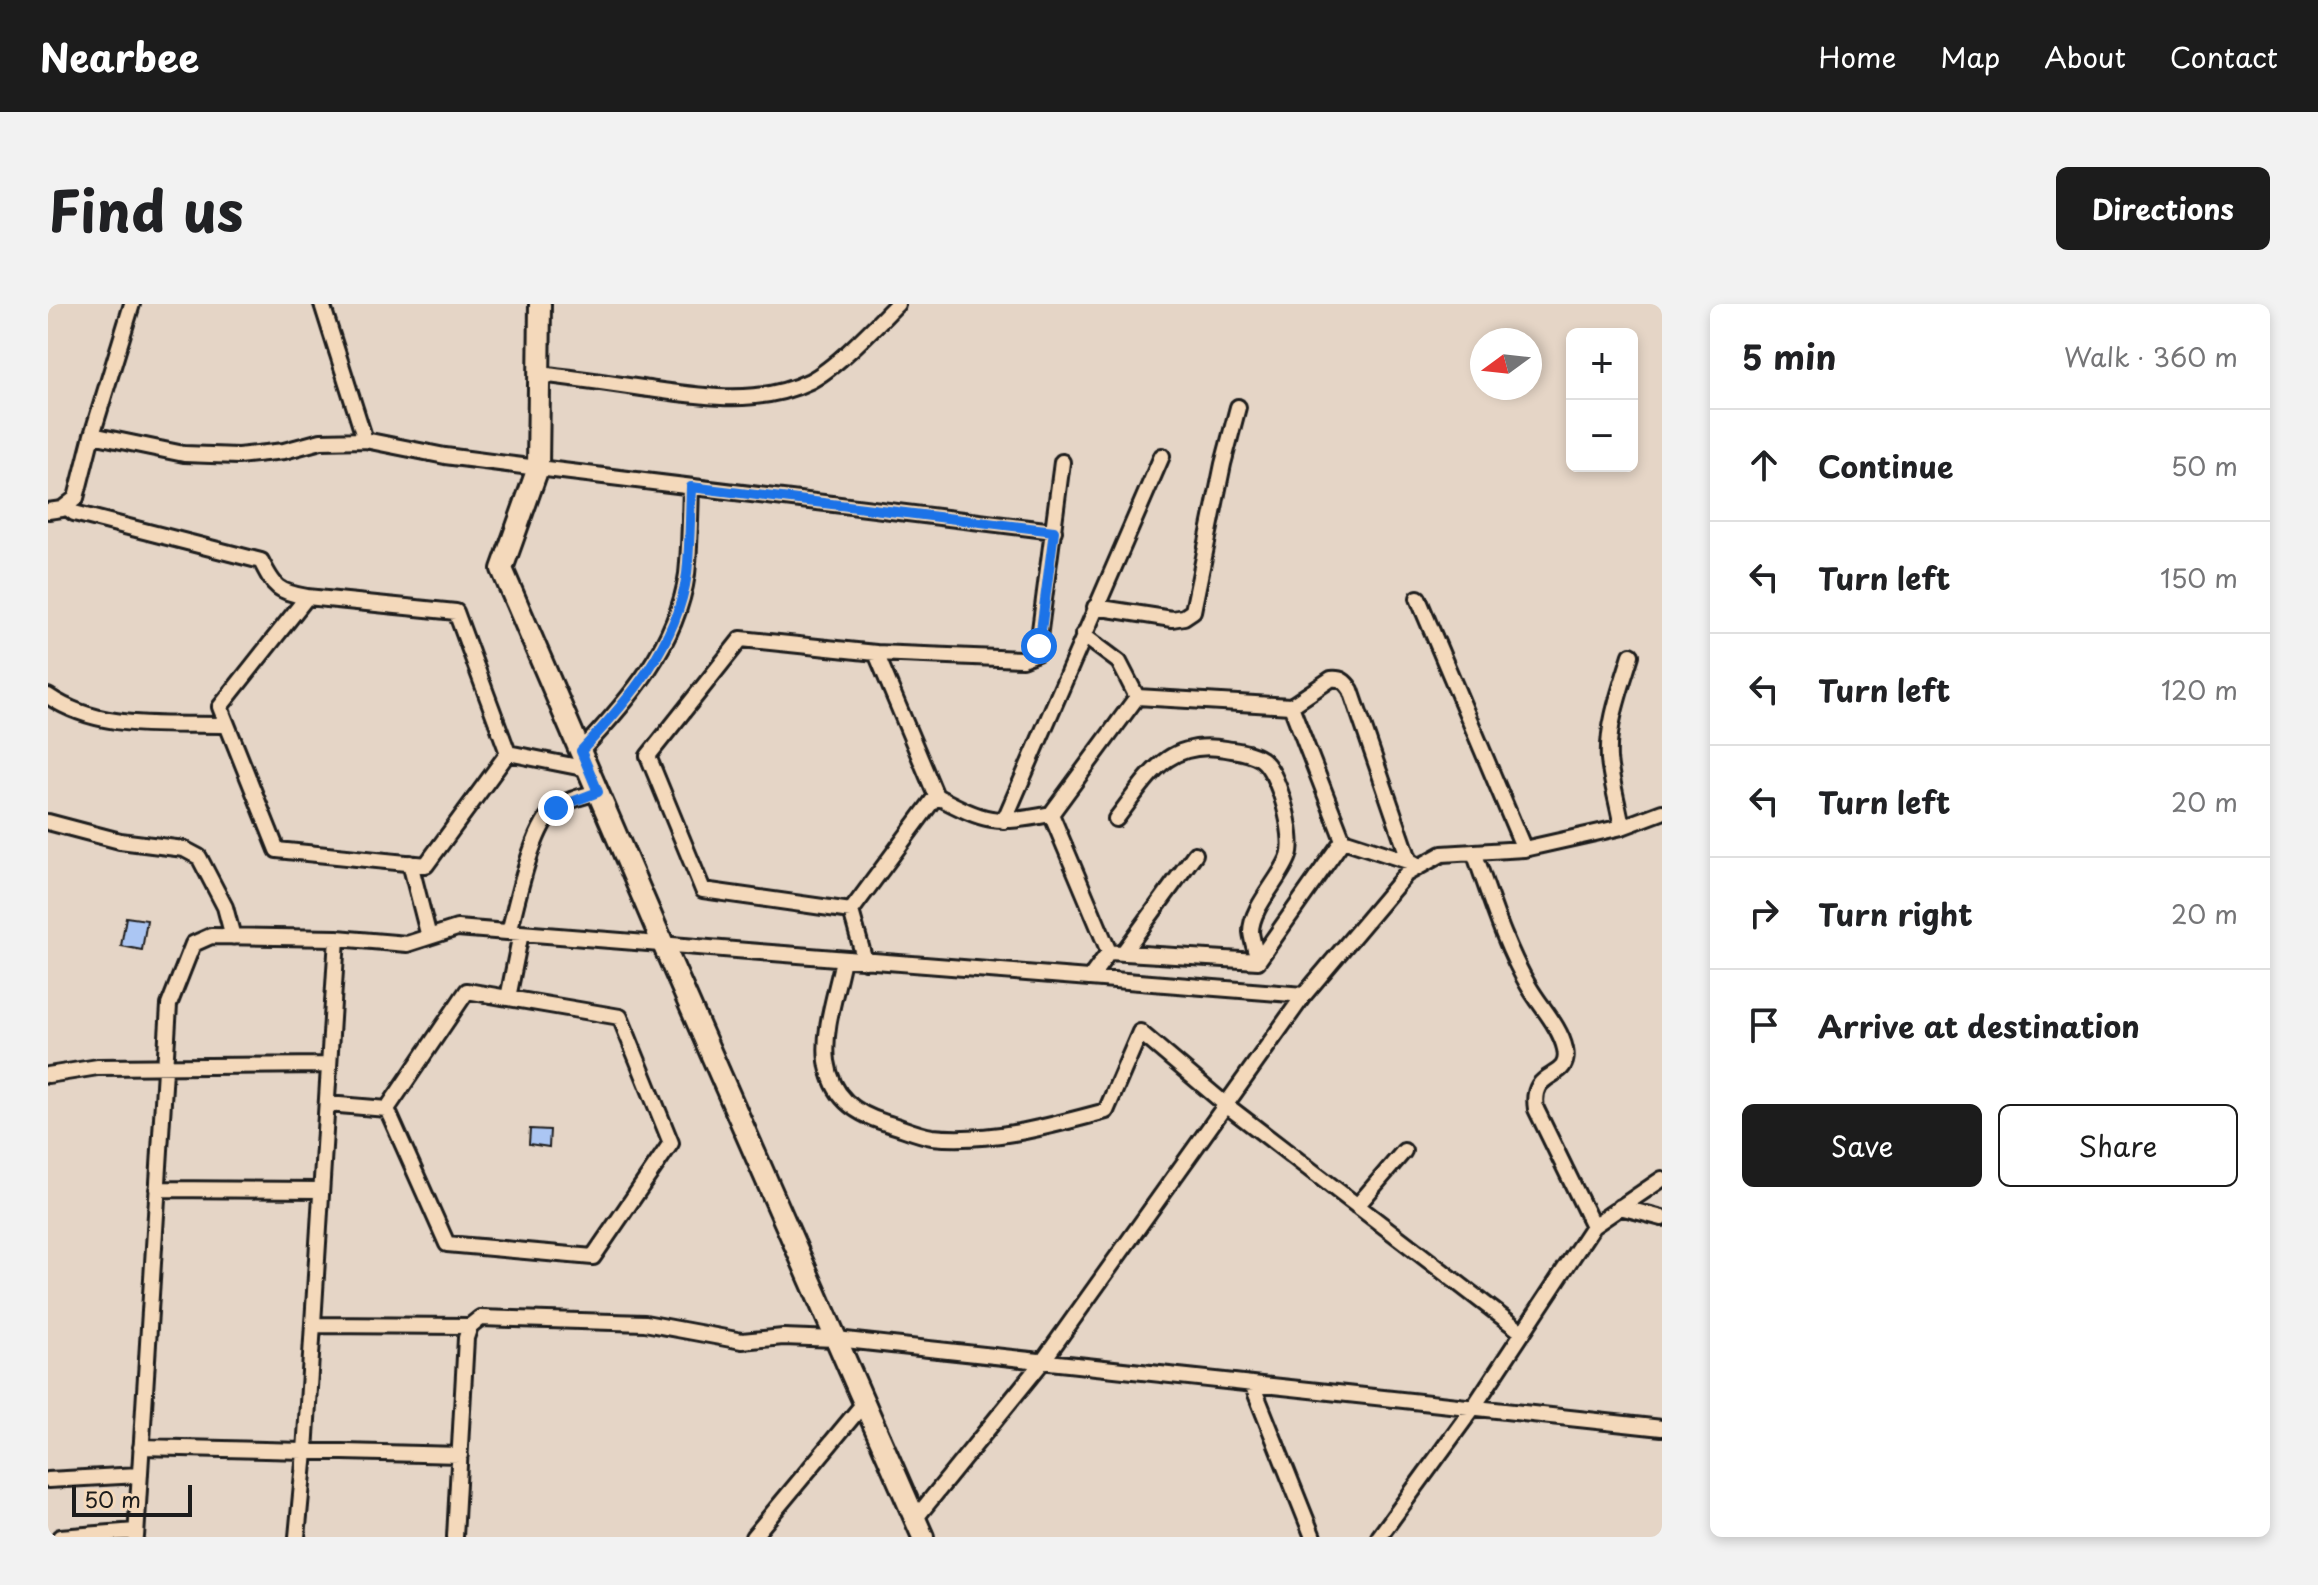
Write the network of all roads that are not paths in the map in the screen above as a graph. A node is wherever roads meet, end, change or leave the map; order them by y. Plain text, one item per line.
1 (132, 304) edge
2 (322, 304) edge
3 (540, 304) edge
4 (897, 304) edge
5 (539, 374) junction
6 (1238, 407) dead end
7 (92, 435) junction
8 (365, 440) junction
9 (1162, 456) dead end
10 (1062, 462) dead end
11 (538, 468) junction
12 (691, 487) junction
13 (66, 507) junction
14 (48, 511) edge
15 (1054, 531) junction
16 (307, 597) junction
17 (1418, 598) dead end
18 (1095, 607) junction
19 (1083, 635) junction
20 (876, 653) junction
21 (1631, 655) dead end
22 (48, 696) edge
23 (1137, 697) junction
24 (1291, 706) junction
25 (227, 725) junction
26 (508, 753) junction
27 (584, 760) junction
28 (598, 792) junction
29 (936, 796) junction
30 (1662, 812) edge
31 (1051, 814) junction
32 (1116, 819) dead end
33 (1004, 821) junction
34 (48, 822) edge
35 (1622, 827) junction
36 (1343, 840) junction
37 (1524, 849) junction
38 (1474, 852) junction
39 (1195, 854) dead end
40 (410, 863) junction
41 (1414, 863) junction
42 (851, 911) junction
43 (515, 933) junction
44 (233, 937) junction
45 (429, 937) junction
46 (337, 938) junction
47 (663, 944) junction
48 (1116, 953) junction
49 (843, 959) junction
50 (865, 961) junction
51 (1258, 961) junction
52 (1090, 978) junction
53 (1304, 995) junction
54 (508, 998) junction
55 (165, 1065) junction
56 (329, 1065) junction
57 (48, 1075) edge
58 (327, 1104) junction
59 (1226, 1105) junction
60 (387, 1109) junction
61 (1404, 1151) dead end
62 (1662, 1179) edge
63 (157, 1189) junction
64 (321, 1190) junction
65 (1357, 1206) junction
66 (1620, 1207) junction
67 (1662, 1218) edge
68 (1593, 1226) junction
69 (313, 1325) junction
70 (470, 1326) junction
71 (1523, 1333) junction
72 (836, 1339) junction
73 (1043, 1361) junction
74 (1252, 1384) junction
75 (864, 1403) junction
76 (1473, 1408) junction
77 (1662, 1428) edge
78 (141, 1447) junction
79 (305, 1452) junction
80 (460, 1455) junction
81 (139, 1475) junction
82 (48, 1480) edge
83 (919, 1528) edge
84 (136, 1534) edge
85 (60, 1537) edge
86 (297, 1537) edge
87 (455, 1537) edge
88 (753, 1537) edge
89 (1313, 1537) edge
90 (1379, 1537) edge

1 - 7 street
2 - 8 street
3 - 5 street
4 - 5 street
5 - 11 street
6 - 18 street
7 - 8 street
7 - 13 street
8 - 11 street
9 - 18 street
10 - 15 street
11 - 12 street
11 - 27 street
12 - 15 street
12 - 27 street
13 - 14 street
13 - 16 street
15 - 20 street
16 - 25 street
16 - 26 street
17 - 37 street
18 - 19 street
19 - 23 street
19 - 33 street
20 - 29 street
20 - 42 street
21 - 35 street
22 - 25 street
23 - 24 street
23 - 31 street
24 - 36 street
24 - 41 street
25 - 40 street
26 - 27 street
26 - 40 street
27 - 28 street
28 - 43 street
28 - 47 street
29 - 33 street
29 - 42 street
30 - 35 street
31 - 33 street
31 - 48 street
32 - 51 street
34 - 44 street
35 - 37 street
36 - 41 street
36 - 51 street
37 - 38 street
38 - 41 street
38 - 68 street
39 - 48 street
40 - 45 street
41 - 53 street
42 - 50 street
43 - 45 street
43 - 47 street
43 - 54 street
44 - 46 street
44 - 55 street
45 - 46 street
46 - 56 street
47 - 49 street
47 - 72 street
48 - 51 street
48 - 52 street
49 - 50 street
49 - 59 street
50 - 52 street
52 - 53 street
53 - 59 street
54 - 60 street
54 - 60 street
55 - 56 street
55 - 57 street
55 - 63 street
56 - 58 street
58 - 60 street
58 - 64 street
59 - 65 street
59 - 73 street
61 - 65 street
62 - 66 street
63 - 64 street
63 - 78 street
64 - 69 street
65 - 71 street
66 - 67 street
66 - 68 street
68 - 71 street
69 - 70 street
69 - 79 street
70 - 72 street
70 - 80 street
71 - 76 street
72 - 73 street
72 - 75 street
73 - 74 street
73 - 83 street
74 - 76 street
74 - 89 street
75 - 83 street
75 - 88 street
76 - 77 street
76 - 90 street
78 - 79 street
78 - 81 street
79 - 80 street
79 - 86 street
80 - 87 street
81 - 82 street
81 - 84 street
84 - 85 street

